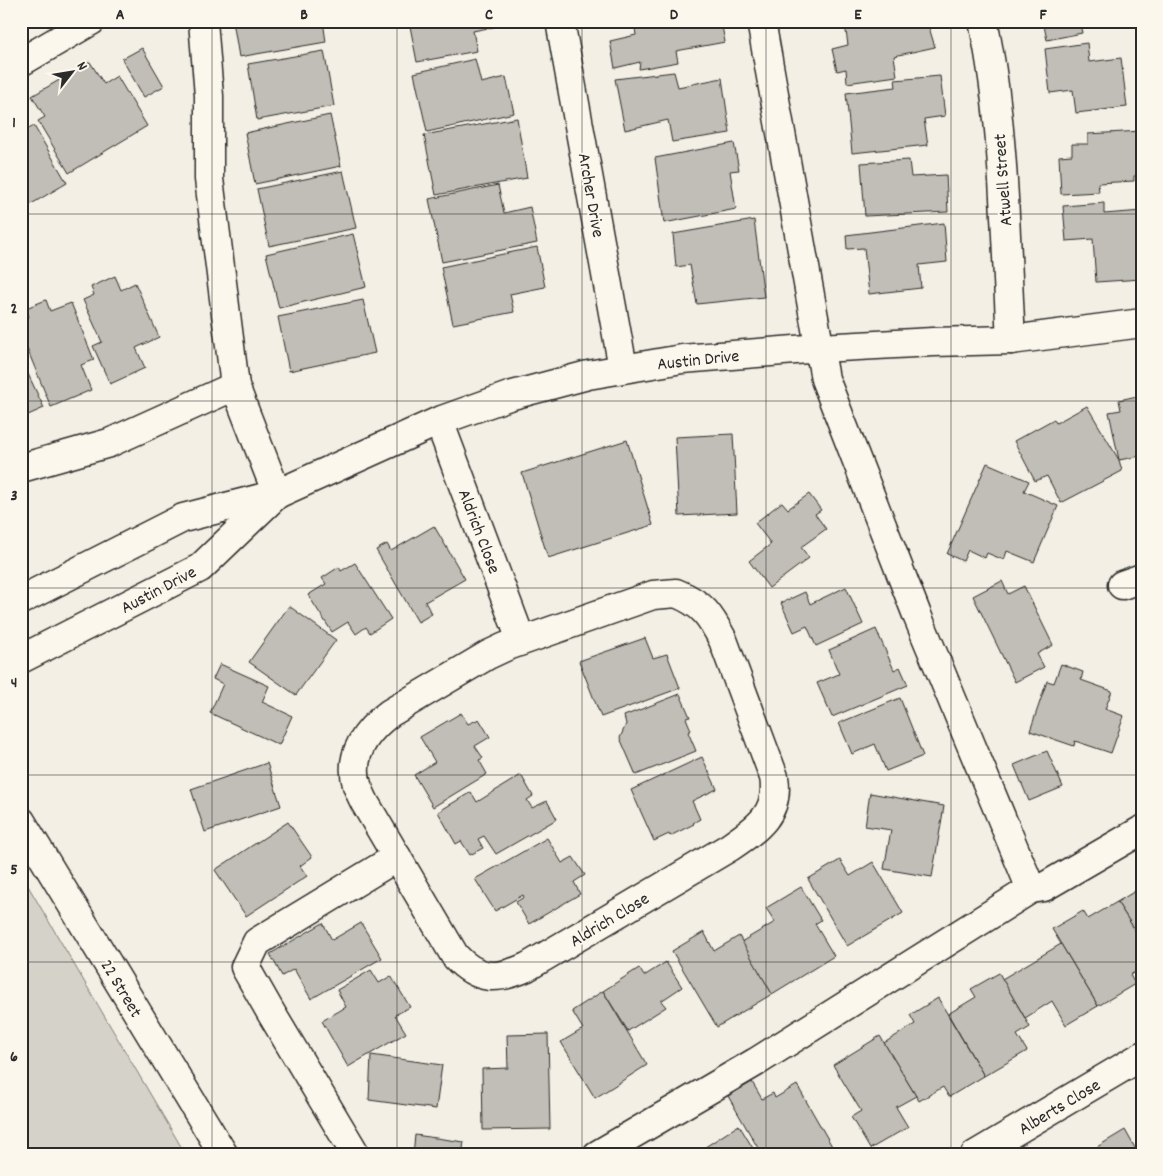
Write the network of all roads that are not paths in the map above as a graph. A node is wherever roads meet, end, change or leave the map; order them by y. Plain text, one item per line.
1 (91, 21) edge
2 (203, 21) edge
3 (560, 21) edge
4 (761, 21) edge
5 (983, 21) edge
6 (21, 62) edge
7 (1142, 324) edge
8 (1011, 340) junction
9 (820, 348) junction
10 (623, 368) junction
11 (234, 386) junction
12 (439, 421) junction
13 (21, 468) edge
14 (277, 494) junction
15 (21, 600) edge
16 (521, 640) junction
17 (21, 659) edge
18 (21, 821) edge
19 (1142, 830) edge
20 (397, 858) junction
21 (1031, 889) junction
22 (1142, 1056) edge
23 (224, 1155) edge
24 (356, 1155) edge
25 (596, 1155) edge
26 (975, 1155) edge

1 - 6 street
2 - 11 street
3 - 10 street, Archer Drive
4 - 9 street
5 - 8 street, Atwell Street
7 - 8 street, Austin Drive
8 - 9 street, Austin Drive
9 - 10 street, Austin Drive
9 - 21 street
10 - 12 street, Austin Drive
11 - 13 street
11 - 14 street
12 - 14 street, Austin Drive
12 - 16 street, Aldrich Close
14 - 15 street, Austin Drive
14 - 17 street, Austin Drive
16 - 20 street, Aldrich Close
16 - 20 street, Aldrich Close
18 - 23 street, 22 Street
19 - 21 street
20 - 24 street
21 - 25 street
22 - 26 street, Alberts Close

